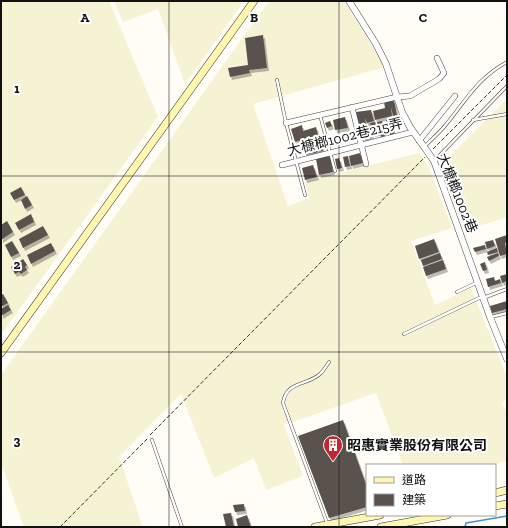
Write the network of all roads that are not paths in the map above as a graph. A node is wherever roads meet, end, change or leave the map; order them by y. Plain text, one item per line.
1 (254, 1) edge
2 (349, 1) edge
3 (437, 58) dead end
4 (507, 62) edge
5 (277, 80) dead end
6 (507, 86) edge
7 (455, 96) dead end
8 (397, 97) junction
9 (352, 107) junction
10 (507, 114) edge
11 (320, 115) junction
12 (473, 120) junction
13 (286, 123) junction
14 (413, 132) junction
15 (419, 141) junction
16 (362, 145) junction
17 (424, 147) junction
18 (330, 153) junction
19 (434, 161) junction
20 (296, 162) junction
21 (366, 164) dead end
22 (282, 165) dead end
23 (335, 171) dead end
24 (304, 195) dead end
25 (478, 282) junction
26 (507, 289) edge
27 (457, 292) dead end
28 (483, 298) junction
29 (507, 313) edge
30 (490, 317) junction
31 (404, 334) dead end
32 (1, 353) edge
33 (507, 359) edge
34 (329, 362) dead end
35 (152, 440) dead end
36 (507, 490) edge
37 (496, 493) edge
38 (507, 504) edge
39 (496, 506) edge
40 (375, 516) edge
41 (442, 516) edge
42 (327, 525) junction
43 (182, 527) edge
44 (315, 527) edge
45 (381, 527) edge

1 - 32 main road
2 - 8 street, 大槺榔1002巷
3 - 8 street
4 - 17 lane
5 - 13 lane
6 - 12 lane
7 - 15 street
8 - 9 street
8 - 14 street, 大槺榔1002巷
9 - 11 street
9 - 16 street
10 - 12 lane
11 - 13 street
11 - 18 lane
12 - 19 lane
13 - 20 lane
14 - 15 street, 大槺榔1002巷
14 - 16 street, 大槺榔1002巷215弄
15 - 17 street, 大槺榔1002巷
16 - 18 street, 大槺榔1002巷215弄
16 - 21 street
17 - 19 street, 大槺榔1002巷
18 - 20 street, 大槺榔1002巷215弄
18 - 23 lane
19 - 25 street, 大槺榔1002巷
20 - 22 street, 大槺榔1002巷215弄
20 - 24 lane
25 - 27 lane
25 - 28 street, 大槺榔1002巷
26 - 28 lane
28 - 30 street, 大槺榔1002巷
28 - 31 lane
29 - 30 lane
30 - 33 street, 大槺榔1002巷
34 - 42 lane
35 - 43 lane
36 - 37 main road
38 - 39 main road
40 - 42 main road
41 - 45 main road
42 - 44 main road

